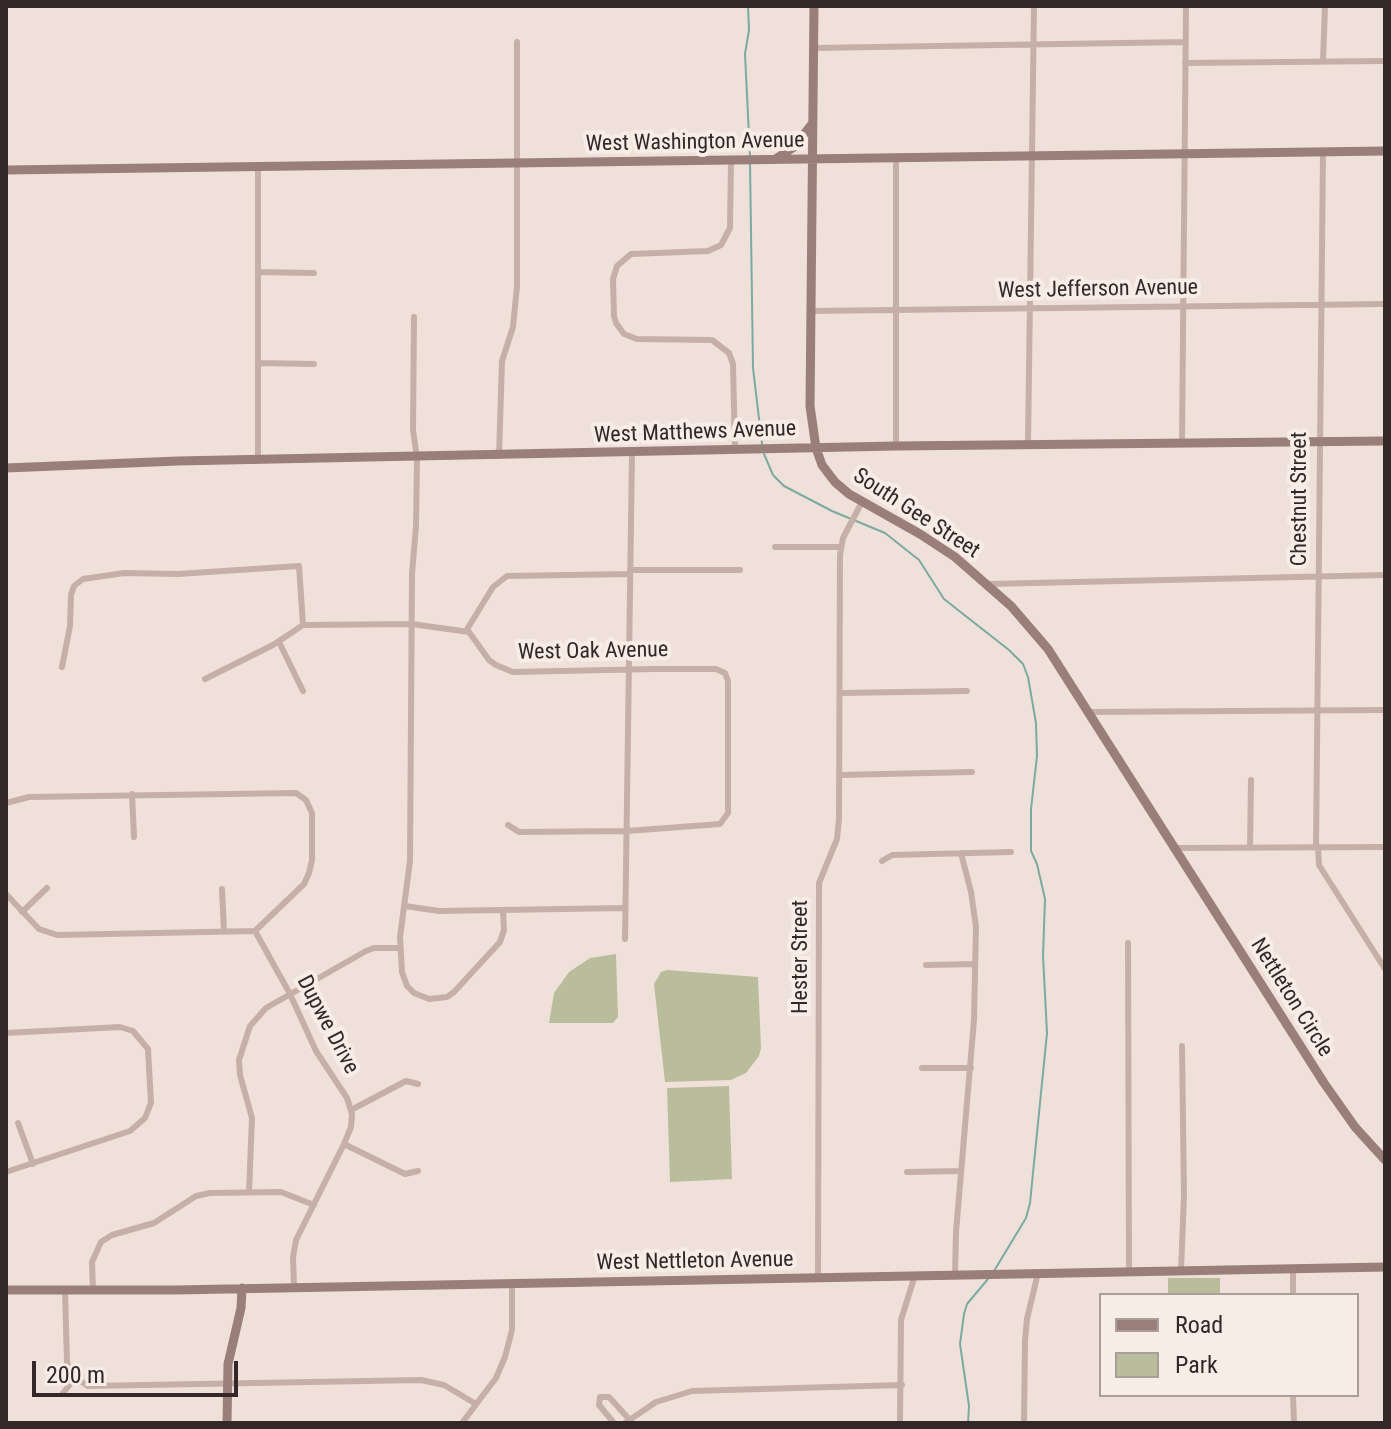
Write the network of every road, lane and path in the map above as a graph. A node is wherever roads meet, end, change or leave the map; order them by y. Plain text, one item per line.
1 (814, 6) edge
2 (1034, 6) edge
3 (1186, 6) edge
4 (1325, 6) edge
5 (517, 42) dead end
6 (1185, 42) junction
7 (1034, 43) junction
8 (814, 48) junction
9 (1323, 61) junction
10 (1385, 61) edge
11 (1185, 63) junction
12 (813, 121) junction
13 (1385, 151) edge
14 (1323, 152) junction
15 (1184, 154) junction
16 (1033, 155) junction
17 (813, 158) junction
18 (896, 158) junction
19 (775, 159) junction
20 (733, 160) junction
21 (516, 164) junction
22 (258, 167) junction
23 (6, 170) edge
24 (258, 272) junction
25 (314, 273) dead end
26 (1385, 304) edge
27 (1320, 305) junction
28 (1185, 306) junction
29 (1030, 309) junction
30 (811, 311) junction
31 (896, 311) junction
32 (414, 317) dead end
33 (258, 363) junction
34 (314, 364) dead end
35 (1318, 441) junction
36 (1385, 441) edge
37 (1182, 443) junction
38 (1028, 444) junction
39 (896, 446) junction
40 (816, 448) junction
41 (735, 450) junction
42 (632, 453) junction
43 (499, 456) junction
44 (417, 458) junction
45 (258, 460) junction
46 (6, 468) edge
47 (860, 506) junction
48 (775, 547) dead end
49 (841, 547) junction
50 (740, 570) dead end
51 (630, 572) junction
52 (1385, 575) edge
53 (1318, 576) junction
54 (988, 584) junction
55 (412, 624) junction
56 (303, 625) junction
57 (466, 631) junction
58 (279, 642) junction
59 (62, 667) dead end
60 (629, 670) junction
61 (205, 679) dead end
62 (303, 691) dead end
63 (967, 691) dead end
64 (840, 693) junction
65 (1385, 710) edge
66 (1316, 711) junction
67 (1090, 712) junction
68 (972, 772) dead end
69 (840, 775) junction
70 (1251, 780) dead end
71 (132, 794) junction
72 (6, 803) edge
73 (508, 825) dead end
74 (627, 831) junction
75 (134, 837) dead end
76 (1317, 847) junction
77 (1385, 847) edge
78 (1175, 848) junction
79 (1250, 848) junction
80 (1011, 852) dead end
81 (961, 853) junction
82 (882, 861) dead end
83 (47, 888) dead end
84 (222, 889) dead end
85 (6, 894) edge
86 (405, 906) junction
87 (625, 908) junction
88 (503, 910) junction
89 (22, 912) junction
90 (224, 931) junction
91 (255, 931) junction
92 (625, 939) dead end
93 (1128, 943) dead end
94 (400, 948) junction
95 (975, 964) junction
96 (926, 965) dead end
97 (1385, 969) edge
98 (290, 994) junction
99 (6, 1033) edge
100 (1182, 1046) dead end
101 (922, 1068) dead end
102 (971, 1068) junction
103 (418, 1084) dead end
104 (351, 1110) junction
105 (18, 1123) dead end
106 (344, 1144) junction
107 (1385, 1160) edge
108 (33, 1164) junction
109 (418, 1171) dead end
110 (961, 1171) junction
111 (6, 1172) edge
112 (907, 1172) dead end
113 (249, 1192) junction
114 (314, 1205) junction
115 (1385, 1267) edge
116 (1293, 1268) junction
117 (1181, 1271) junction
118 (1129, 1272) junction
119 (1038, 1273) junction
120 (915, 1275) junction
121 (955, 1275) junction
122 (818, 1278) junction
123 (512, 1283) junction
124 (294, 1287) junction
125 (242, 1288) junction
126 (6, 1290) edge
127 (65, 1291) junction
128 (93, 1291) junction
129 (1293, 1293) edge
130 (75, 1378) junction
131 (227, 1384) junction
132 (902, 1385) junction
133 (63, 1393) dead end
134 (1293, 1397) edge
135 (476, 1404) junction
136 (627, 1421) edge
137 (227, 1423) edge
138 (462, 1423) edge
139 (614, 1423) edge
140 (900, 1423) edge
141 (1024, 1423) edge
142 (1294, 1423) edge

1 - 8 street, South Gee Street
2 - 7 street
3 - 6 street
4 - 9 street
5 - 21 street
6 - 7 street
6 - 11 street
7 - 8 street
7 - 16 street
8 - 12 street, South Gee Street
9 - 10 street
9 - 11 street
11 - 15 street
12 - 17 street, South Gee Street
12 - 19 street
13 - 14 street, West Washington Avenue
14 - 15 street, West Washington Avenue
14 - 27 street, Chestnut Street
15 - 16 street, West Washington Avenue
15 - 28 street
16 - 18 street, West Washington Avenue
16 - 29 street
17 - 18 street, West Washington Avenue
17 - 19 street, West Washington Avenue
17 - 30 street, South Gee Street
18 - 31 street
19 - 20 street, West Washington Avenue
20 - 21 street, West Washington Avenue
20 - 41 street
21 - 22 street, West Washington Avenue
21 - 43 street
22 - 23 street, West Washington Avenue
22 - 24 street
24 - 25 street
24 - 33 street
26 - 27 street, West Jefferson Avenue
27 - 28 street, West Jefferson Avenue
27 - 35 street, Chestnut Street
28 - 29 street, West Jefferson Avenue
28 - 37 street
29 - 31 street, West Jefferson Avenue
29 - 38 street
30 - 31 street, West Jefferson Avenue
30 - 40 street, South Gee Street
31 - 39 street
32 - 44 street
33 - 34 street
33 - 45 street
35 - 36 street, West Matthews Avenue
35 - 37 street, West Matthews Avenue
35 - 53 street, Chestnut Street
37 - 38 street, West Matthews Avenue
38 - 39 street, West Matthews Avenue
39 - 40 street, West Matthews Avenue
40 - 41 street, West Matthews Avenue
40 - 47 street, South Gee Street
41 - 42 street, West Matthews Avenue
42 - 43 street, West Matthews Avenue
42 - 51 street
43 - 44 street, West Matthews Avenue
44 - 45 street, West Matthews Avenue
44 - 55 street
45 - 46 street, West Matthews Avenue
47 - 49 street, Hester Street
47 - 54 street, South Gee Street
48 - 49 street
49 - 64 street, Hester Street
50 - 51 street
51 - 57 street
51 - 60 street
52 - 53 street
53 - 54 street
53 - 66 street, Chestnut Street
54 - 67 street, South Gee Street
55 - 56 street
55 - 57 street
55 - 86 street
56 - 58 street
56 - 59 street
57 - 60 street, West Oak Avenue
58 - 61 street
58 - 62 street
60 - 74 street
60 - 74 street, West Oak Avenue
63 - 64 street
64 - 69 street, Hester Street
65 - 66 street
66 - 67 street
66 - 76 street, Chestnut Street
67 - 78 street, South Gee Street
68 - 69 street
69 - 122 street, Hester Street
70 - 79 street
71 - 72 street
71 - 75 street
71 - 91 street
73 - 74 street
74 - 87 street
76 - 77 street
76 - 79 street
76 - 97 street, Chestnut Street
78 - 79 street
78 - 107 street, Nettleton Circle
80 - 81 street
81 - 82 street
81 - 95 street
83 - 89 street
84 - 90 street
85 - 89 street
86 - 88 street
86 - 94 street
87 - 88 street
87 - 92 street
88 - 94 street
89 - 90 street
90 - 91 street
91 - 98 street, Dupwe Drive
93 - 118 street
94 - 98 street
95 - 96 street
95 - 102 street
98 - 104 street, Dupwe Drive
98 - 113 street
99 - 108 street
100 - 117 street
101 - 102 street
102 - 110 street
103 - 104 street
104 - 106 street, Dupwe Drive
105 - 108 street
106 - 109 street
106 - 114 street, Dupwe Drive
108 - 111 street
110 - 112 street
110 - 121 street
113 - 114 street
113 - 128 street
114 - 124 street, Dupwe Drive
115 - 116 street, West Nettleton Avenue
116 - 117 street, West Nettleton Avenue
116 - 129 street
117 - 118 street, West Nettleton Avenue
118 - 119 street, West Nettleton Avenue
119 - 121 street, West Nettleton Avenue
119 - 141 street
120 - 121 street, West Nettleton Avenue
120 - 122 street, West Nettleton Avenue
120 - 132 street
122 - 123 street, West Nettleton Avenue
123 - 124 street, West Nettleton Avenue
123 - 135 street
124 - 125 street, West Nettleton Avenue
125 - 128 street, West Nettleton Avenue
125 - 131 street
126 - 127 street, West Nettleton Avenue
127 - 128 street, West Nettleton Avenue
127 - 130 street
130 - 131 street
130 - 133 street
131 - 135 street
131 - 137 street
132 - 136 street
132 - 140 street
134 - 142 street
135 - 138 street
136 - 139 street

